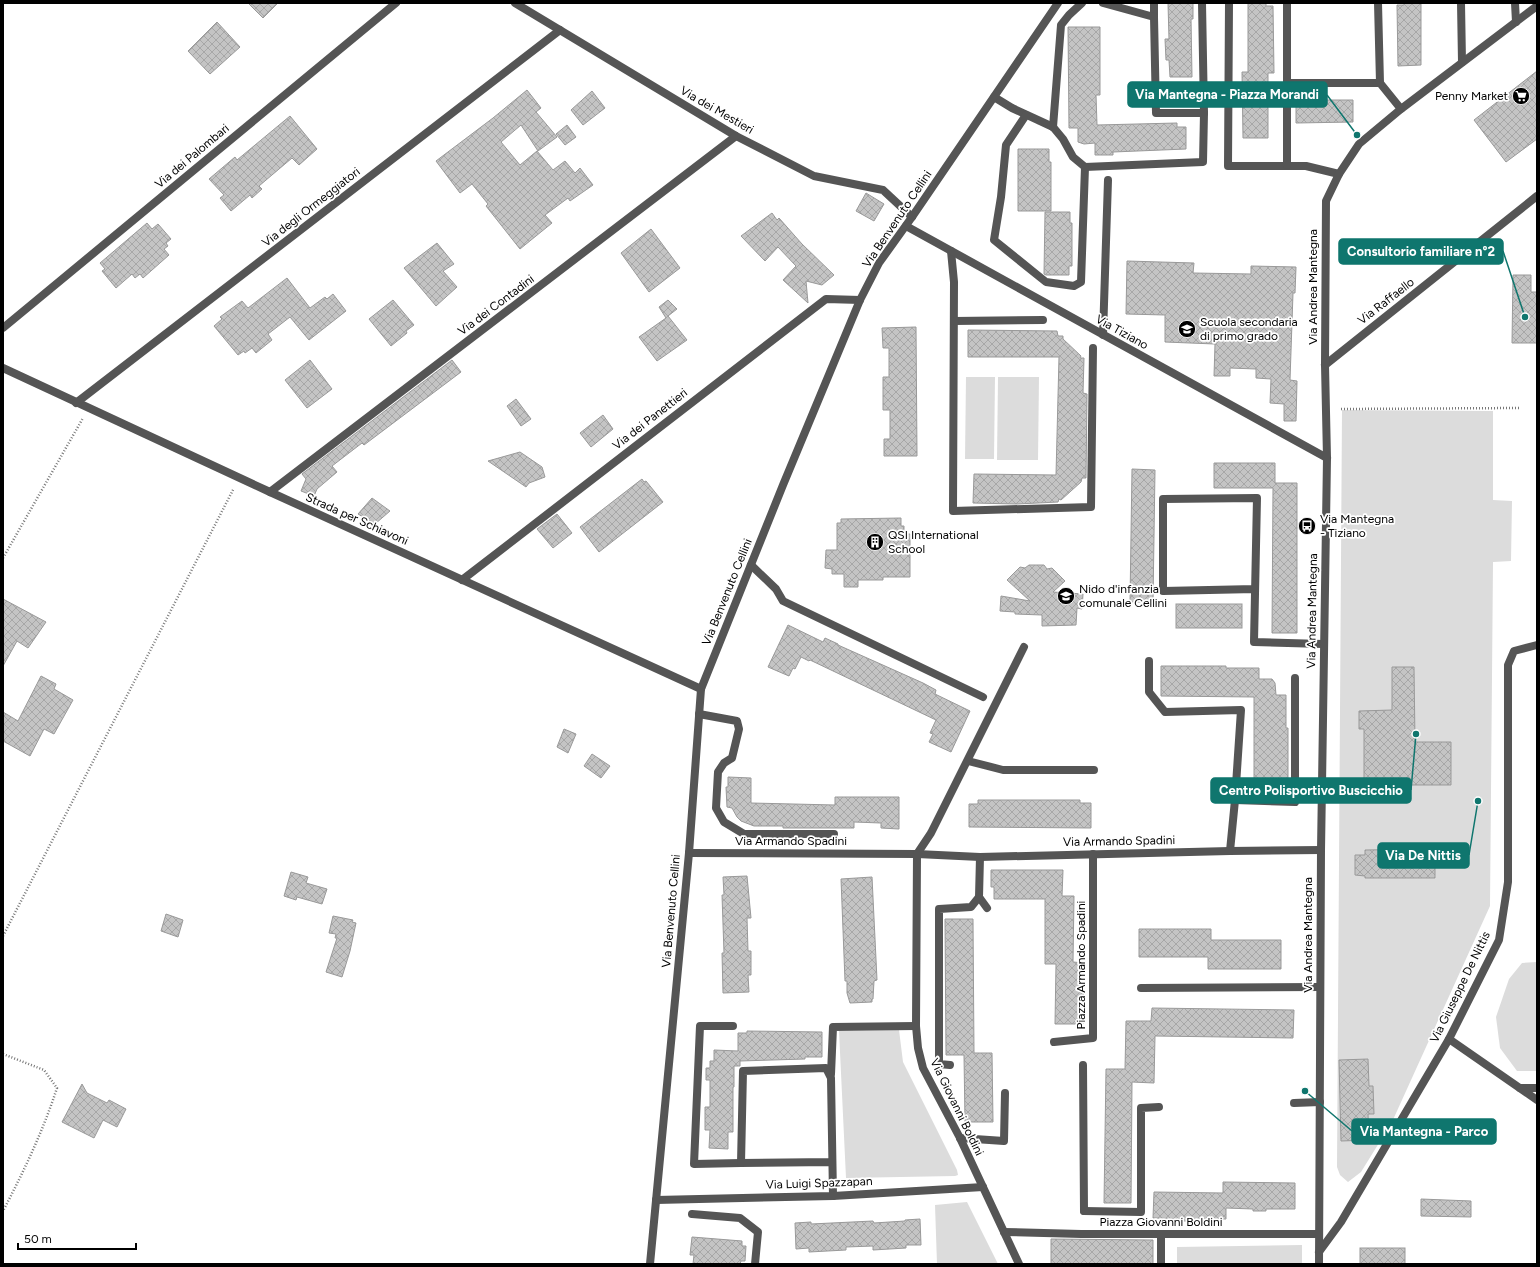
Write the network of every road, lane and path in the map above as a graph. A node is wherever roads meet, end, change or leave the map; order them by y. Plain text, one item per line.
1 (396, 3) edge
2 (515, 3) edge
3 (1058, 3) edge
4 (1082, 3) edge
5 (1103, 3) edge
6 (1154, 3) edge
7 (1202, 3) edge
8 (1229, 3) edge
9 (1287, 3) edge
10 (1378, 3) edge
11 (1461, 3) edge
12 (1515, 3) edge
13 (1537, 6) edge
14 (1154, 17) junction
15 (1516, 22) junction
16 (560, 30) junction
17 (1462, 62) junction
18 (1287, 83) junction
19 (1380, 83) junction
20 (994, 96) junction
21 (1401, 109) junction
22 (1204, 113) junction
23 (1026, 115) junction
24 (1053, 127) junction
25 (736, 136) junction
26 (1287, 165) junction
27 (1085, 166) junction
28 (1339, 174) junction
29 (1108, 180) dead end
30 (1537, 196) edge
31 (912, 217) junction
32 (906, 226) junction
33 (951, 251) junction
34 (860, 300) junction
35 (1043, 320) dead end
36 (954, 321) junction
37 (3, 328) edge
38 (1103, 335) junction
39 (1093, 348) dead end
40 (1325, 365) junction
41 (3, 368) edge
42 (76, 403) junction
43 (88, 408) junction
44 (1519, 408) dead end
45 (1341, 409) dead end
46 (1326, 458) junction
47 (239, 478) junction
48 (270, 492) junction
49 (3, 558) edge
50 (751, 565) junction
51 (462, 580) junction
52 (1255, 590) junction
53 (1323, 644) junction
54 (1537, 645) edge
55 (1024, 647) dead end
56 (1149, 661) dead end
57 (1295, 678) dead end
58 (701, 689) junction
59 (983, 697) dead end
60 (699, 714) junction
61 (968, 761) junction
62 (1094, 770) dead end
63 (1235, 800) junction
64 (834, 834) dead end
65 (1321, 850) junction
66 (1230, 851) junction
67 (689, 853) junction
68 (917, 854) junction
69 (1093, 854) junction
70 (980, 857) junction
71 (979, 897) junction
72 (987, 908) dead end
73 (3, 936) edge
74 (1320, 987) junction
75 (1141, 988) dead end
76 (733, 1026) dead end
77 (916, 1026) junction
78 (1449, 1039) junction
79 (1054, 1042) dead end
80 (3, 1054) edge
81 (950, 1065) dead end
82 (1083, 1065) dead end
83 (831, 1078) junction
84 (1520, 1088) junction
85 (1537, 1088) edge
86 (1005, 1093) dead end
87 (1537, 1100) edge
88 (1320, 1102) junction
89 (1294, 1103) dead end
90 (1159, 1107) dead end
91 (960, 1138) junction
92 (832, 1162) junction
93 (741, 1163) junction
94 (982, 1187) junction
95 (833, 1196) junction
96 (656, 1200) junction
97 (3, 1211) edge
98 (692, 1214) dead end
99 (1004, 1232) junction
100 (1161, 1234) junction
101 (1319, 1234) junction
102 (1319, 1252) junction
103 (650, 1264) edge
104 (755, 1264) edge
105 (1019, 1264) edge
106 (1161, 1264) edge
107 (1319, 1264) edge

1 - 37 street, Via dei Palombari
2 - 16 street, Via dei Mestieri
3 - 20 street, Via Benvenuto Cellini
4 - 24 street
5 - 14 street
6 - 14 street
7 - 22 street
8 - 26 street
9 - 18 street
10 - 19 street
11 - 17 street
12 - 15 street
13 - 15 street, Via Andrea Mantegna
14 - 22 street
15 - 17 street, Via Andrea Mantegna
16 - 25 street, Via dei Mestieri
16 - 42 street, Via degli Ormeggiatori
17 - 21 street, Via Andrea Mantegna
18 - 19 street
18 - 26 street
19 - 21 street
20 - 23 street
20 - 31 street, Via Benvenuto Cellini
21 - 28 street, Via Andrea Mantegna
22 - 27 street
23 - 24 street
23 - 27 street
24 - 27 street
25 - 31 street, Via dei Mestieri
25 - 48 street, Via dei Contadini
26 - 28 street
28 - 40 street, Via Andrea Mantegna
29 - 38 street
30 - 40 street, Via Raffaello
31 - 32 street, Via Benvenuto Cellini
32 - 33 street, Via Tiziano
32 - 34 street, Via Benvenuto Cellini
33 - 36 street
33 - 38 street, Via Tiziano
34 - 50 street, Via Benvenuto Cellini
34 - 51 street, Via dei Panettieri
35 - 36 street
36 - 39 street
38 - 46 street, Via Tiziano
40 - 46 street, Via Andrea Mantegna
41 - 42 street, Strada per Schiavoni
42 - 43 street, Strada per Schiavoni
43 - 47 street, Strada per Schiavoni
43 - 49 path
44 - 45 path
46 - 53 street, Via Andrea Mantegna
47 - 48 street, Strada per Schiavoni
47 - 73 path
48 - 51 street, Strada per Schiavoni
50 - 58 street, Via Benvenuto Cellini
50 - 59 street
51 - 58 street, Strada per Schiavoni
52 - 52 street
52 - 53 street
53 - 65 street, Via Andrea Mantegna
54 - 78 street, Via Giuseppe De Nittis
55 - 61 street
56 - 63 street
57 - 63 street
58 - 60 street, Via Benvenuto Cellini
60 - 64 street
60 - 67 street, Via Benvenuto Cellini
61 - 62 street
61 - 68 street
63 - 66 street
65 - 66 street, Via Armando Spadini
65 - 74 street, Via Andrea Mantegna
66 - 69 street, Via Armando Spadini
67 - 68 street, Via Armando Spadini
67 - 96 street, Via Benvenuto Cellini
68 - 70 street, Via Armando Spadini
68 - 77 street, Via Giovanni Boldini
69 - 70 street, Via Armando Spadini
69 - 79 street, Piazza Armando Spadini
70 - 71 street
71 - 72 street
71 - 81 street
74 - 75 street
74 - 88 street, Via Andrea Mantegna
76 - 93 street
77 - 83 street
77 - 91 street, Via Giovanni Boldini
78 - 84 street
78 - 102 street, Via Giuseppe De Nittis
80 - 97 path
82 - 90 street
83 - 92 street
83 - 93 street
84 - 85 street
84 - 87 street
86 - 91 street
88 - 89 street
88 - 101 street, Via Andrea Mantegna
91 - 94 street, Via Giovanni Boldini
92 - 93 street
92 - 95 street
94 - 95 street, Via Luigi Spazzapan
94 - 99 street, Via Giovanni Boldini
95 - 96 street, Via Luigi Spazzapan
96 - 103 street, Via Benvenuto Cellini
98 - 104 street
99 - 100 street, Piazza Giovanni Boldini
99 - 105 street, Via Giovanni Boldini
100 - 101 street, Piazza Giovanni Boldini
100 - 106 street
101 - 102 street, Via Andrea Mantegna
102 - 107 street, Via Andrea Mantegna

